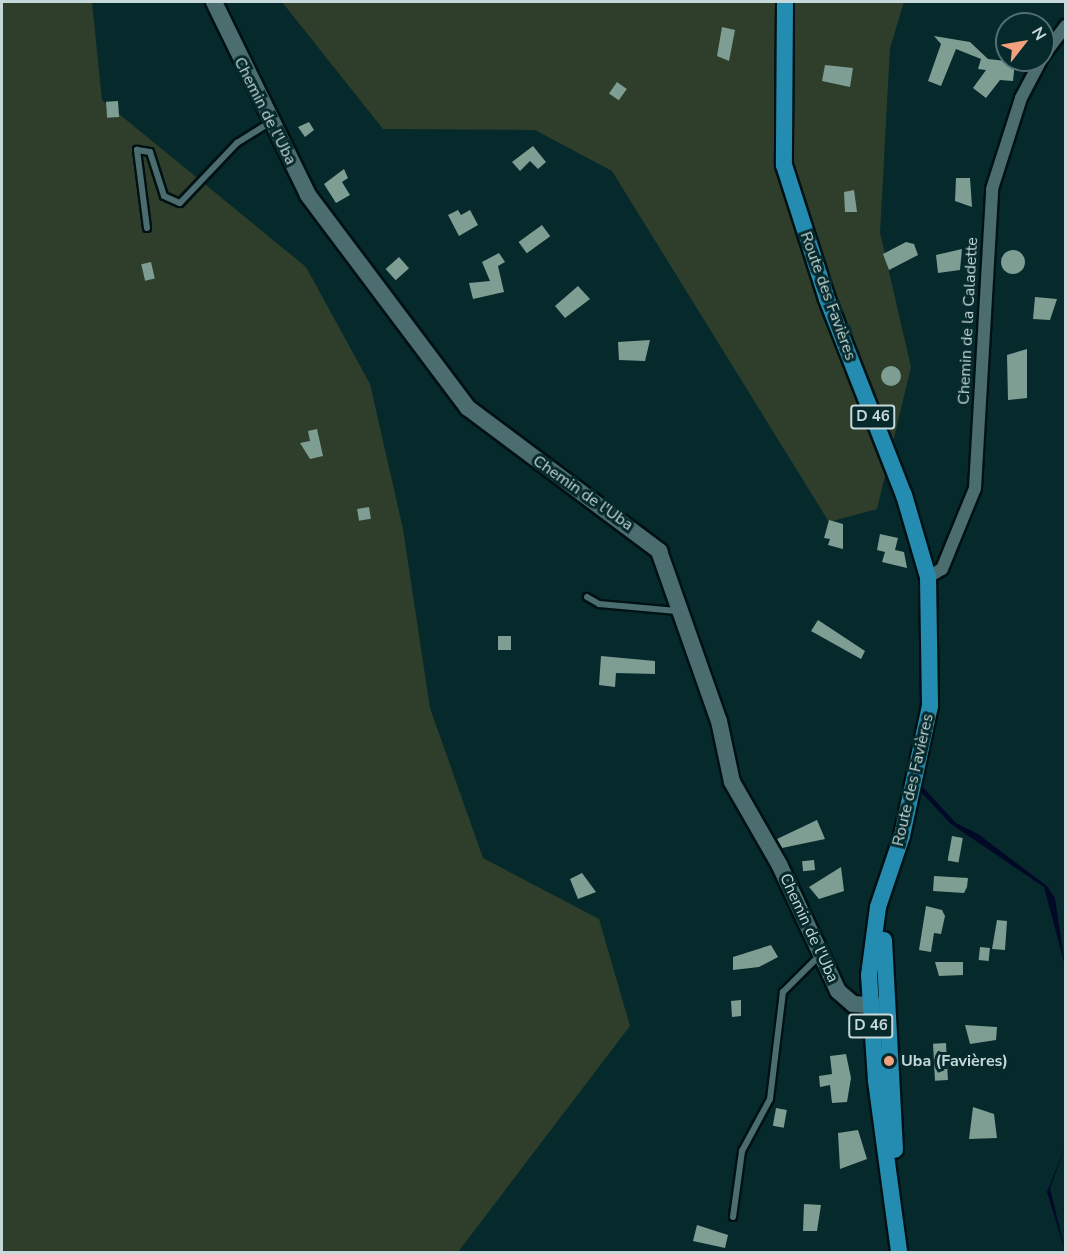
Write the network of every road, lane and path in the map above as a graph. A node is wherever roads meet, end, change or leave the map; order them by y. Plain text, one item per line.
1 (213, 2) edge
2 (784, 2) edge
3 (1065, 26) edge
4 (1055, 40) edge
5 (1035, 72) edge
6 (271, 122) junction
7 (147, 228) dead end
8 (928, 577) junction
9 (587, 597) dead end
10 (681, 610) junction
11 (822, 954) junction
12 (877, 1007) junction
13 (734, 1217) dead end
14 (899, 1252) edge

1 - 6 street, Chemin de l'Uba
2 - 8 main road, Route des Favières / D 46
3 - 4 street, Chemin de la Caladette
5 - 8 street, Chemin de la Caladette
6 - 7 lane
6 - 10 street, Chemin de l'Uba
8 - 12 main road, Route des Favières / D 46
9 - 10 lane
10 - 11 street, Chemin de l'Uba
11 - 12 street, Chemin de l'Uba
11 - 13 lane
12 - 14 main road, D 46

